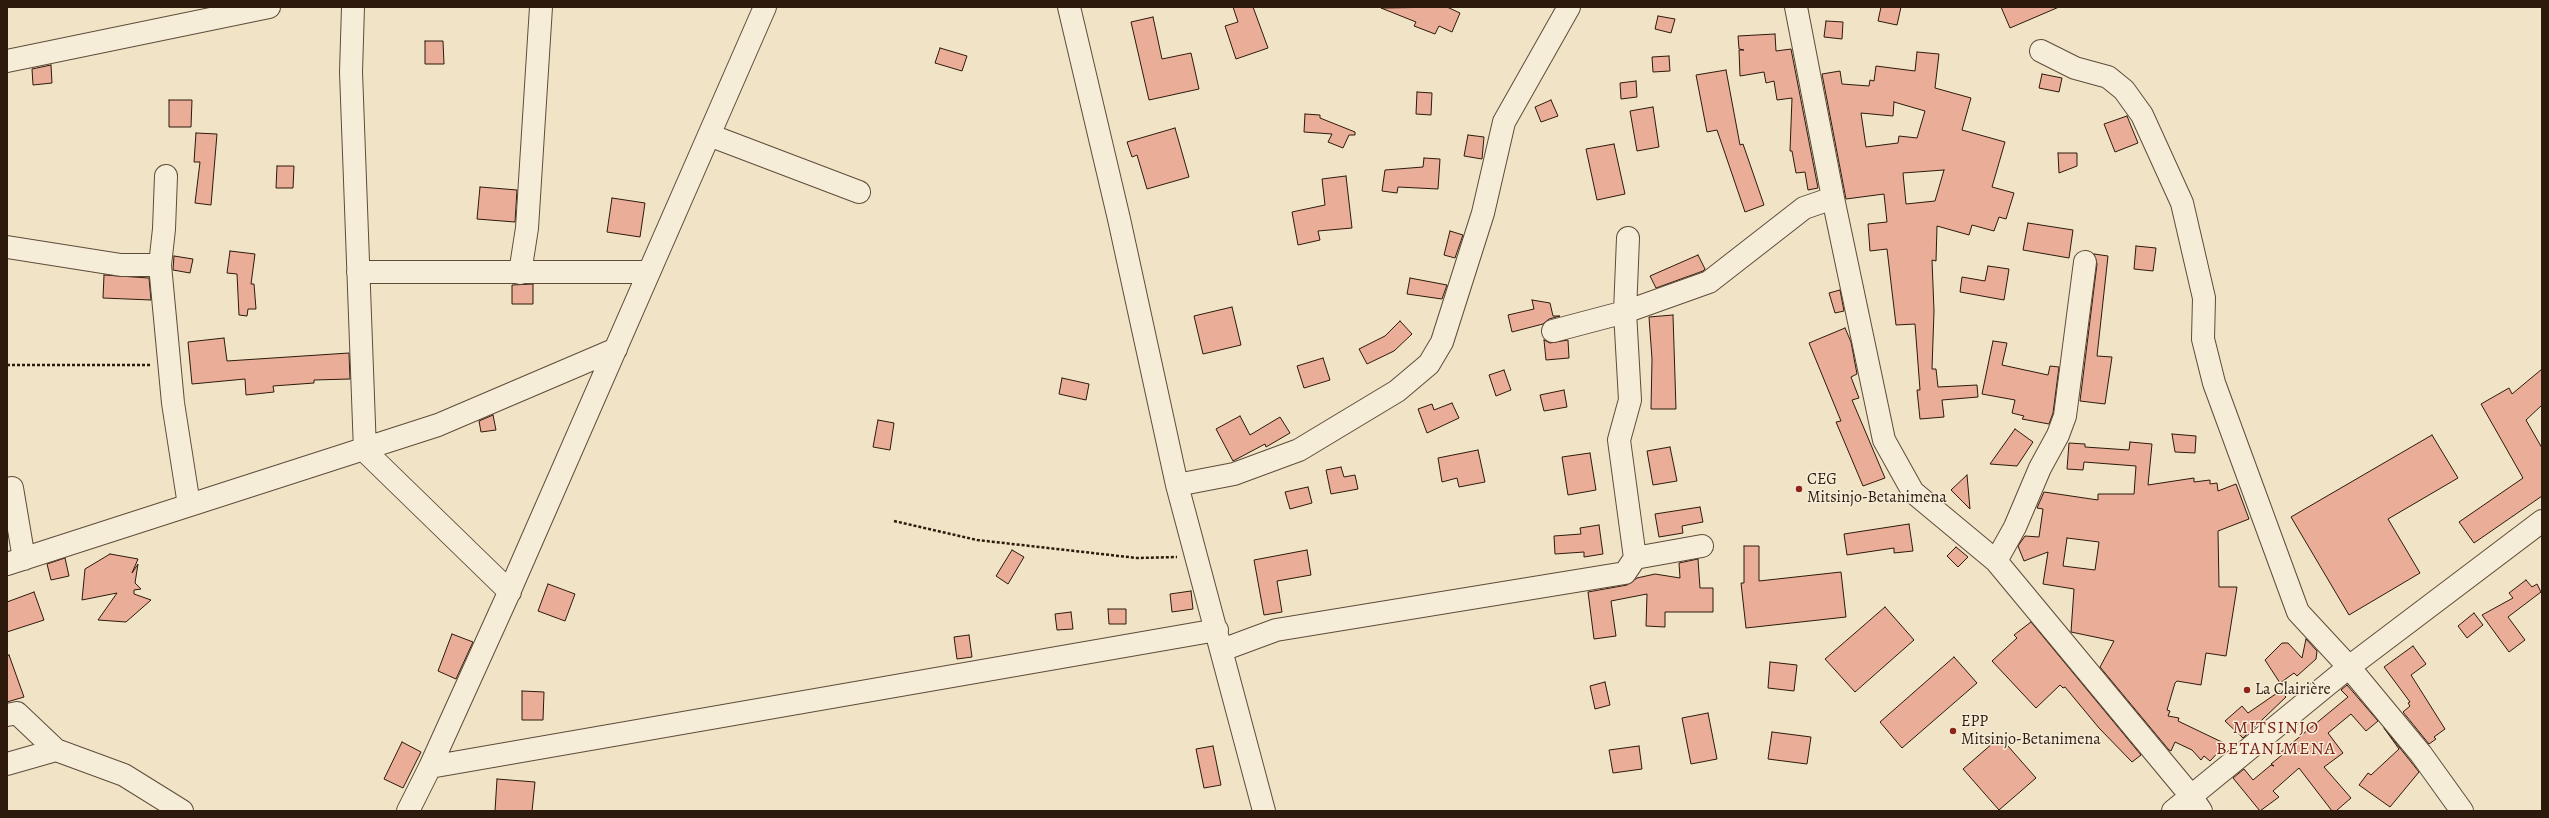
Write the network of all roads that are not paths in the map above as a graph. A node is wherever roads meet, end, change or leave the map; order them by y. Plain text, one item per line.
1 (269, 7) edge
2 (353, 7) edge
3 (541, 7) edge
4 (765, 7) edge
5 (1069, 7) edge
6 (1569, 7) edge
7 (1796, 7) edge
8 (2041, 51) dead end
9 (7, 61) edge
10 (709, 135) junction
11 (166, 176) dead end
12 (859, 192) dead end
13 (1833, 198) junction
14 (1628, 238) dead end
15 (7, 247) edge
16 (2085, 262) dead end
17 (160, 265) junction
18 (358, 272) junction
19 (649, 272) junction
20 (520, 273) junction
21 (1625, 312) junction
22 (1553, 331) dead end
23 (616, 348) junction
24 (365, 451) junction
25 (1178, 485) junction
26 (7, 489) edge
27 (188, 505) junction
28 (2542, 521) edge
29 (1702, 546) dead end
30 (1635, 558) junction
31 (15, 561) edge
32 (1996, 561) junction
33 (510, 592) junction
34 (1220, 640) junction
35 (2349, 667) junction
36 (7, 716) edge
37 (56, 750) junction
38 (7, 764) edge
39 (430, 767) junction
40 (2196, 804) edge
41 (182, 811) edge
42 (408, 811) edge
43 (1264, 811) edge
44 (2173, 811) edge
45 (2462, 811) edge

1 - 9 street
2 - 18 street
3 - 20 street
4 - 10 street
5 - 25 street
6 - 25 street
7 - 13 street
8 - 35 street
10 - 12 street
10 - 19 street
11 - 17 street
13 - 21 street
13 - 32 street
14 - 21 street
15 - 17 street
16 - 32 street
17 - 27 street
18 - 20 street
18 - 24 street
19 - 20 street
19 - 23 street
21 - 22 street
21 - 30 street
23 - 24 street
23 - 33 street
24 - 27 street
24 - 33 street
25 - 34 street
26 - 31 street
27 - 31 street
28 - 35 street
29 - 30 street
30 - 34 street
32 - 40 street
33 - 39 street
34 - 39 street
34 - 43 street
35 - 40 street
35 - 45 street
36 - 37 street
37 - 38 street
37 - 41 street
39 - 42 street
40 - 44 street

